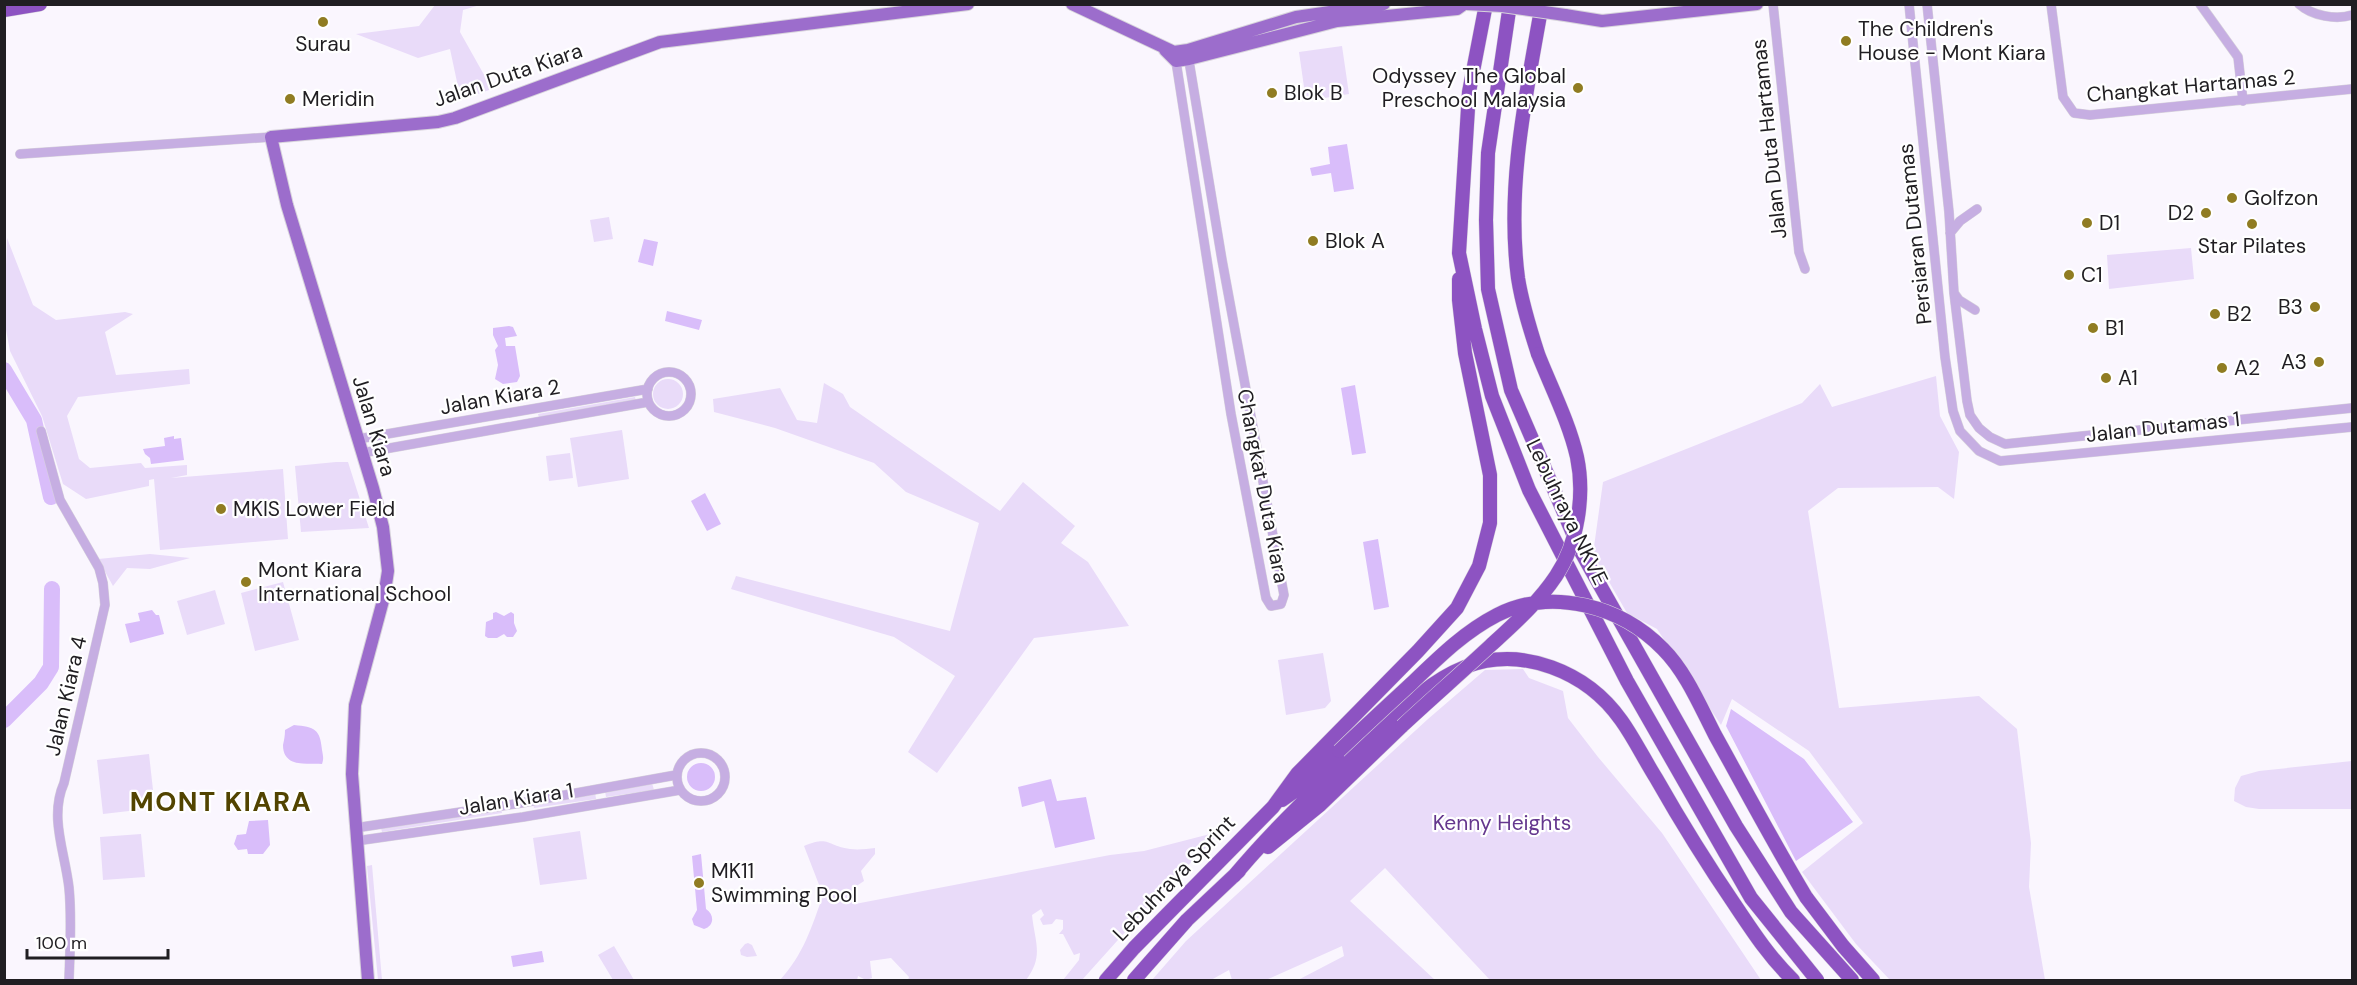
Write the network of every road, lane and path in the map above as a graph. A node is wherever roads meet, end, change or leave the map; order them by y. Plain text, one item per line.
1 (40, 4) edge
2 (968, 4) edge
3 (1072, 4) edge
4 (1384, 4) edge
5 (1466, 4) edge
6 (1486, 4) edge
7 (1510, 4) edge
8 (1542, 4) edge
9 (1757, 4) edge
10 (1773, 4) edge
11 (1909, 4) edge
12 (1927, 4) edge
13 (2052, 4) edge
14 (2200, 4) edge
15 (2299, 4) edge
16 (1751, 5) edge
17 (4, 10) edge
18 (2352, 15) edge
19 (1328, 18) junction
20 (1171, 54) junction
21 (1188, 55) junction
22 (2352, 89) edge
23 (2243, 101) junction
24 (271, 137) junction
25 (20, 154) dead end
26 (1977, 209) dead end
27 (1950, 233) junction
28 (1459, 253) junction
29 (1805, 269) dead end
30 (1954, 293) junction
31 (1975, 310) dead end
32 (648, 389) junction
33 (648, 402) junction
34 (2352, 408) edge
35 (2352, 427) edge
36 (41, 431) dead end
37 (1989, 437) joint
38 (358, 440) junction
39 (1979, 451) joint
40 (362, 453) junction
41 (676, 775) junction
42 (680, 790) junction
43 (1273, 807) junction
44 (356, 835) junction
45 (1234, 876) junction
46 (69, 981) edge
47 (368, 981) edge
48 (1106, 981) edge
49 (1134, 981) edge
50 (1793, 981) edge
51 (1816, 981) edge
52 (1852, 981) edge
53 (1873, 981) edge

1 - 17 highway
2 - 24 main road, Jalan Duta Kiara
3 - 20 main road
4 - 19 main road
5 - 16 main road, bridge
5 - 19 main road
6 - 28 highway, Lebuhraya NKVE
7 - 52 highway, Lebuhraya NKVE
8 - 45 highway, bridge
9 - 16 main road
10 - 29 street, Jalan Duta Hartamas
11 - 39 street, Persiaran Dutamas
12 - 27 street, Persiaran Dutamas
13 - 23 street, Changkat Hartamas 2
14 - 23 street
15 - 18 street
19 - 21 main road
20 - 21 main road
20 - 21 street, Changkat Duta Kiara
22 - 23 street, Changkat Hartamas 2
24 - 25 street, Jalan Duta Kiara
24 - 38 main road, Jalan Kiara
26 - 27 street
27 - 30 street, Persiaran Dutamas
28 - 43 highway
28 - 51 highway, Lebuhraya NKVE
30 - 31 street
30 - 37 street, Persiaran Dutamas
32 - 33 street
32 - 33 street
32 - 38 street, Jalan Kiara 2
33 - 40 street, Jalan Kiara 2
34 - 37 street, Jalan Dutamas 1
35 - 39 street, Jalan Dutamas 1
36 - 46 street, Jalan Kiara 4
38 - 40 main road, Jalan Kiara
40 - 44 main road, Jalan Kiara
41 - 42 street
41 - 42 street
41 - 44 street, Jalan Kiara 1
42 - 44 street, Jalan Kiara 1
43 - 48 highway, Lebuhraya Sprint
43 - 53 highway, bridge
44 - 47 main road, Jalan Kiara
45 - 49 highway, Lebuhraya Sprint
45 - 50 highway

